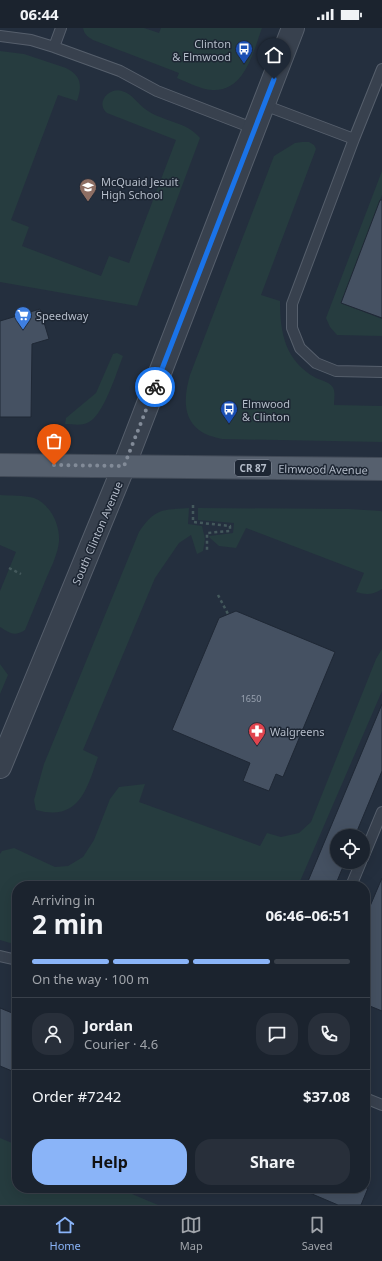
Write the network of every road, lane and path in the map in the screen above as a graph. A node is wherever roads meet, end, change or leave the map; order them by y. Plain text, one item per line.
1 (61, 28) edge
2 (293, 28) edge
3 (0, 36) edge
4 (54, 47) junction
5 (382, 69) edge
6 (264, 105) junction
7 (255, 128) junction
8 (354, 139) junction
9 (382, 372) edge
10 (0, 465) edge
11 (124, 466) junction
12 (382, 469) edge
13 (193, 506) dead end
14 (207, 550) dead end
15 (9, 568) dead end
16 (21, 574) dead end
17 (218, 595) dead end
18 (228, 614) dead end
19 (0, 767) edge
20 (382, 812) edge
21 (370, 841) edge
22 (358, 869) edge
23 (353, 881) edge
24 (0, 956) edge
25 (12, 959) edge
26 (370, 1100) edge
27 (382, 1105) edge

1 - 4 lane
2 - 6 street, South Clinton Avenue
3 - 4 lane
4 - 7 lane
5 - 8 lane
6 - 7 street, South Clinton Avenue
6 - 8 lane
7 - 11 street, South Clinton Avenue
8 - 9 lane
10 - 11 main road, Elmwood Avenue / CR 87
11 - 12 main road, Elmwood Avenue / CR 87
11 - 19 street, South Clinton Avenue
13 - 14 path
15 - 16 path
17 - 18 path
20 - 21 lane
22 - 23 lane
24 - 25 lane
26 - 27 lane

